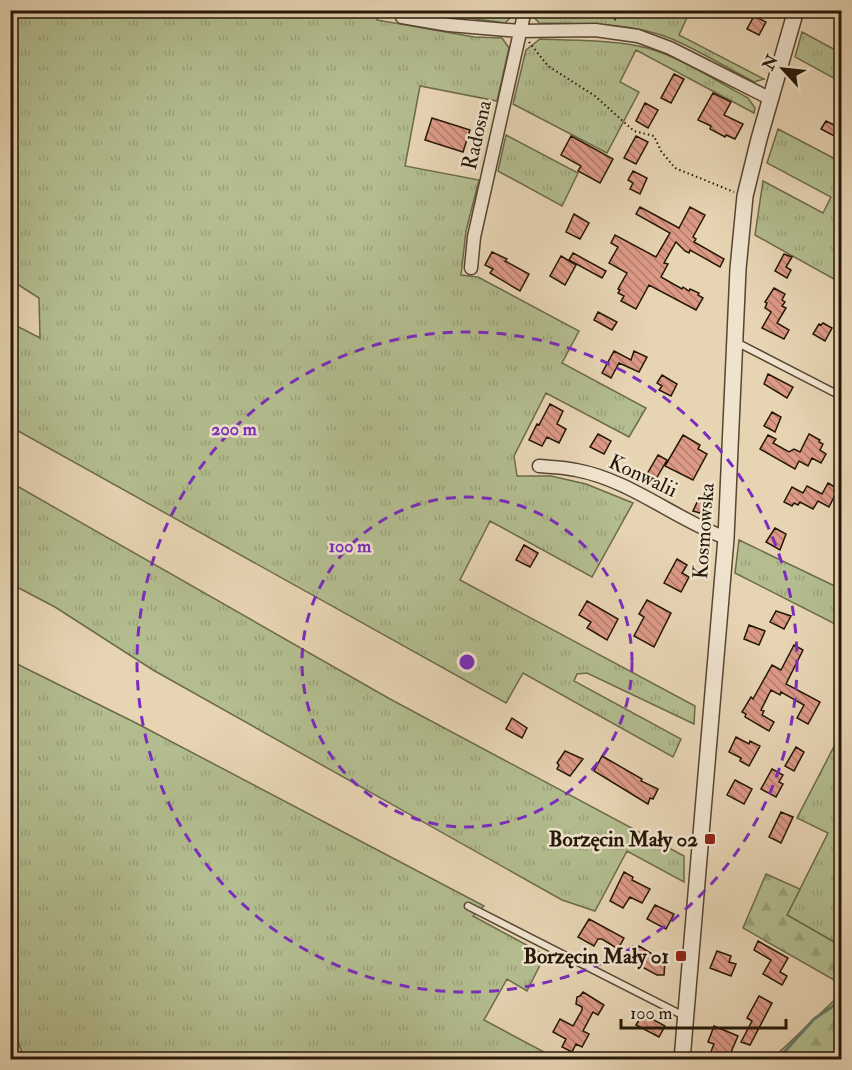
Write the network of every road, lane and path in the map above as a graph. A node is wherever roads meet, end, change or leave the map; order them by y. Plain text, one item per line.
1 (525, 10) edge
2 (796, 10) edge
3 (402, 17) dead end
4 (520, 31) junction
5 (771, 99) junction
6 (745, 196) junction
7 (471, 268) dead end
8 (735, 341) junction
9 (835, 393) dead end
10 (539, 466) dead end
11 (726, 538) junction
12 (468, 906) dead end
13 (685, 1017) junction
14 (682, 1059) edge

1 - 4 street, Radosna
2 - 5 street, Kosmowska
3 - 4 street
4 - 5 street
4 - 6 path
4 - 7 street, Radosna
5 - 6 street, Kosmowska
6 - 8 street, Kosmowska
8 - 9 lane
8 - 11 street, Kosmowska
10 - 11 street, Konwalii
11 - 13 street, Kosmowska
12 - 13 lane
13 - 14 street, Kosmowska

